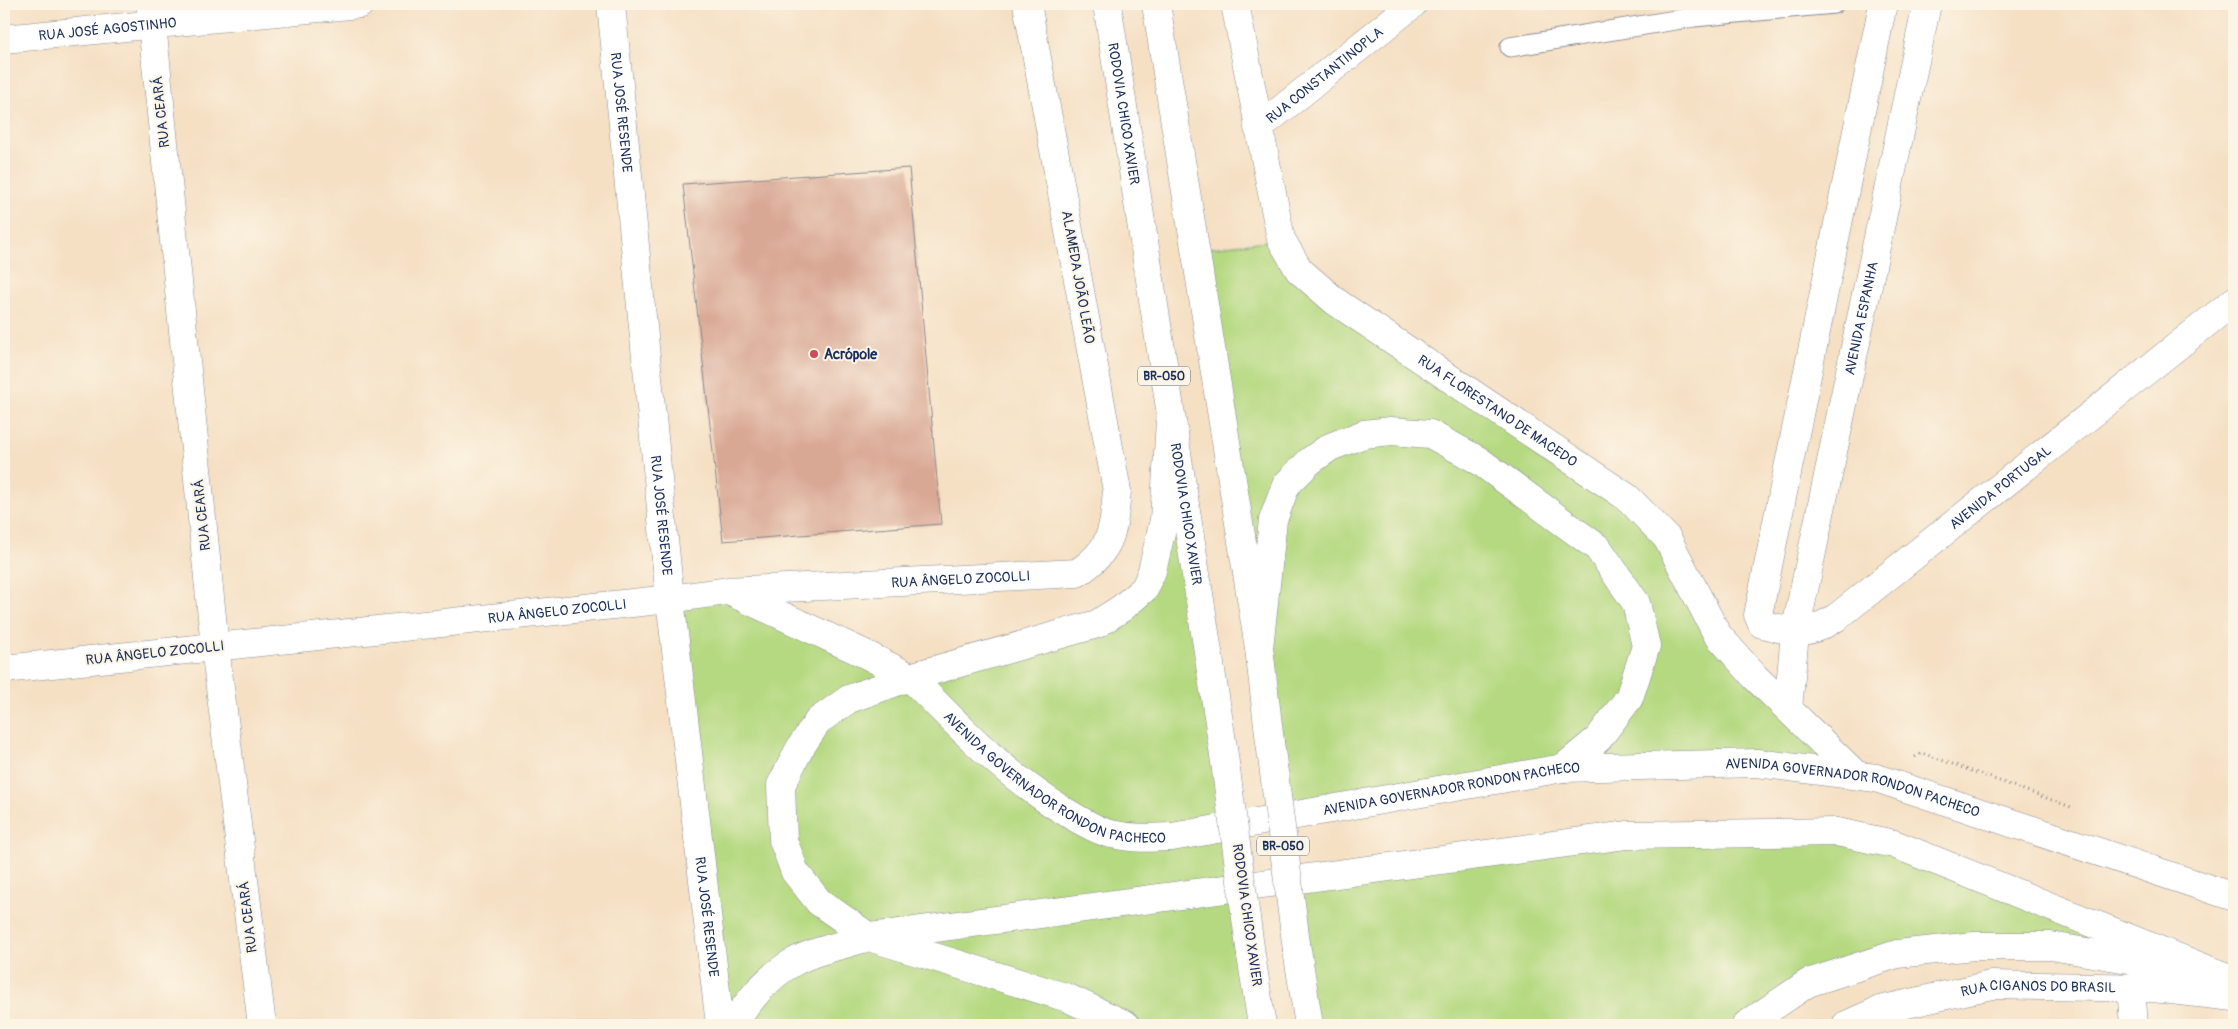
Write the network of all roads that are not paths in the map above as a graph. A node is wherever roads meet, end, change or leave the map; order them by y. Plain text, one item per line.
1 (360, 4) edge
2 (611, 4) edge
3 (1027, 4) edge
4 (1107, 4) edge
5 (1156, 4) edge
6 (1235, 4) edge
7 (1413, 4) edge
8 (1834, 4) edge
9 (1883, 4) edge
10 (1927, 4) edge
11 (151, 15) edge
12 (4, 39) edge
13 (1510, 47) dead end
14 (1258, 128) junction
15 (2234, 301) edge
16 (1170, 420) junction
17 (1104, 550) joint
18 (728, 590) junction
19 (670, 599) junction
20 (1795, 633) junction
21 (215, 647) junction
22 (1259, 648) junction
23 (4, 669) edge
24 (910, 678) junction
25 (1788, 709) junction
26 (1563, 768) junction
27 (1855, 774) junction
28 (2234, 897) edge
29 (870, 937) junction
30 (2230, 984) edge
31 (2131, 987) junction
32 (262, 1025) edge
33 (720, 1025) edge
34 (734, 1025) edge
35 (1126, 1025) edge
36 (1262, 1025) edge
37 (1309, 1025) edge
38 (1746, 1025) edge
39 (1846, 1025) edge
40 (2134, 1025) edge

1 - 11 main road, RUA JOSÉ AGOSTINHO
2 - 19 main road, RUA JOSÉ RESENDE
3 - 17 main road, ALAMEDA JOÃO LEÃO
4 - 16 main road, RODOVIA CHICO XAVIER / BR-050
5 - 22 main road, BR-050
6 - 14 main road, RUA FLORESTANO DE MACEDO
7 - 14 main road, RUA CONSTANTINOPLA
8 - 13 lane
9 - 20 main road
10 - 20 main road, AVENIDA ESPANHA
11 - 12 main road, RUA JOSÉ AGOSTINHO
11 - 21 main road, RUA CEARÁ
14 - 25 main road, RUA FLORESTANO DE MACEDO
15 - 20 main road, AVENIDA PORTUGAL
16 - 24 main road
16 - 36 main road, RODOVIA CHICO XAVIER / BR-050, bridge
17 - 18 main road, RUA ÂNGELO ZOCOLLI
18 - 19 main road, RUA ÂNGELO ZOCOLLI
18 - 24 main road, AVENIDA GOVERNADOR RONDON PACHECO
19 - 21 main road, RUA ÂNGELO ZOCOLLI
19 - 33 main road, RUA JOSÉ RESENDE
20 - 25 main road, AVENIDA ESPANHA
21 - 23 main road, RUA ÂNGELO ZOCOLLI
21 - 32 main road, RUA CEARÁ
22 - 26 main road
22 - 37 main road, BR-050, bridge
24 - 26 main road, AVENIDA GOVERNADOR RONDON PACHECO
24 - 29 main road
25 - 27 main road, RUA FLORESTANO DE MACEDO
26 - 27 main road, AVENIDA GOVERNADOR RONDON PACHECO
27 - 28 main road, AVENIDA GOVERNADOR RONDON PACHECO
29 - 30 main road
29 - 34 main road
29 - 35 main road
30 - 31 main road, RUA CIGANOS DO BRASIL
30 - 38 main road
31 - 39 main road, RUA CIGANOS DO BRASIL
31 - 40 main road

